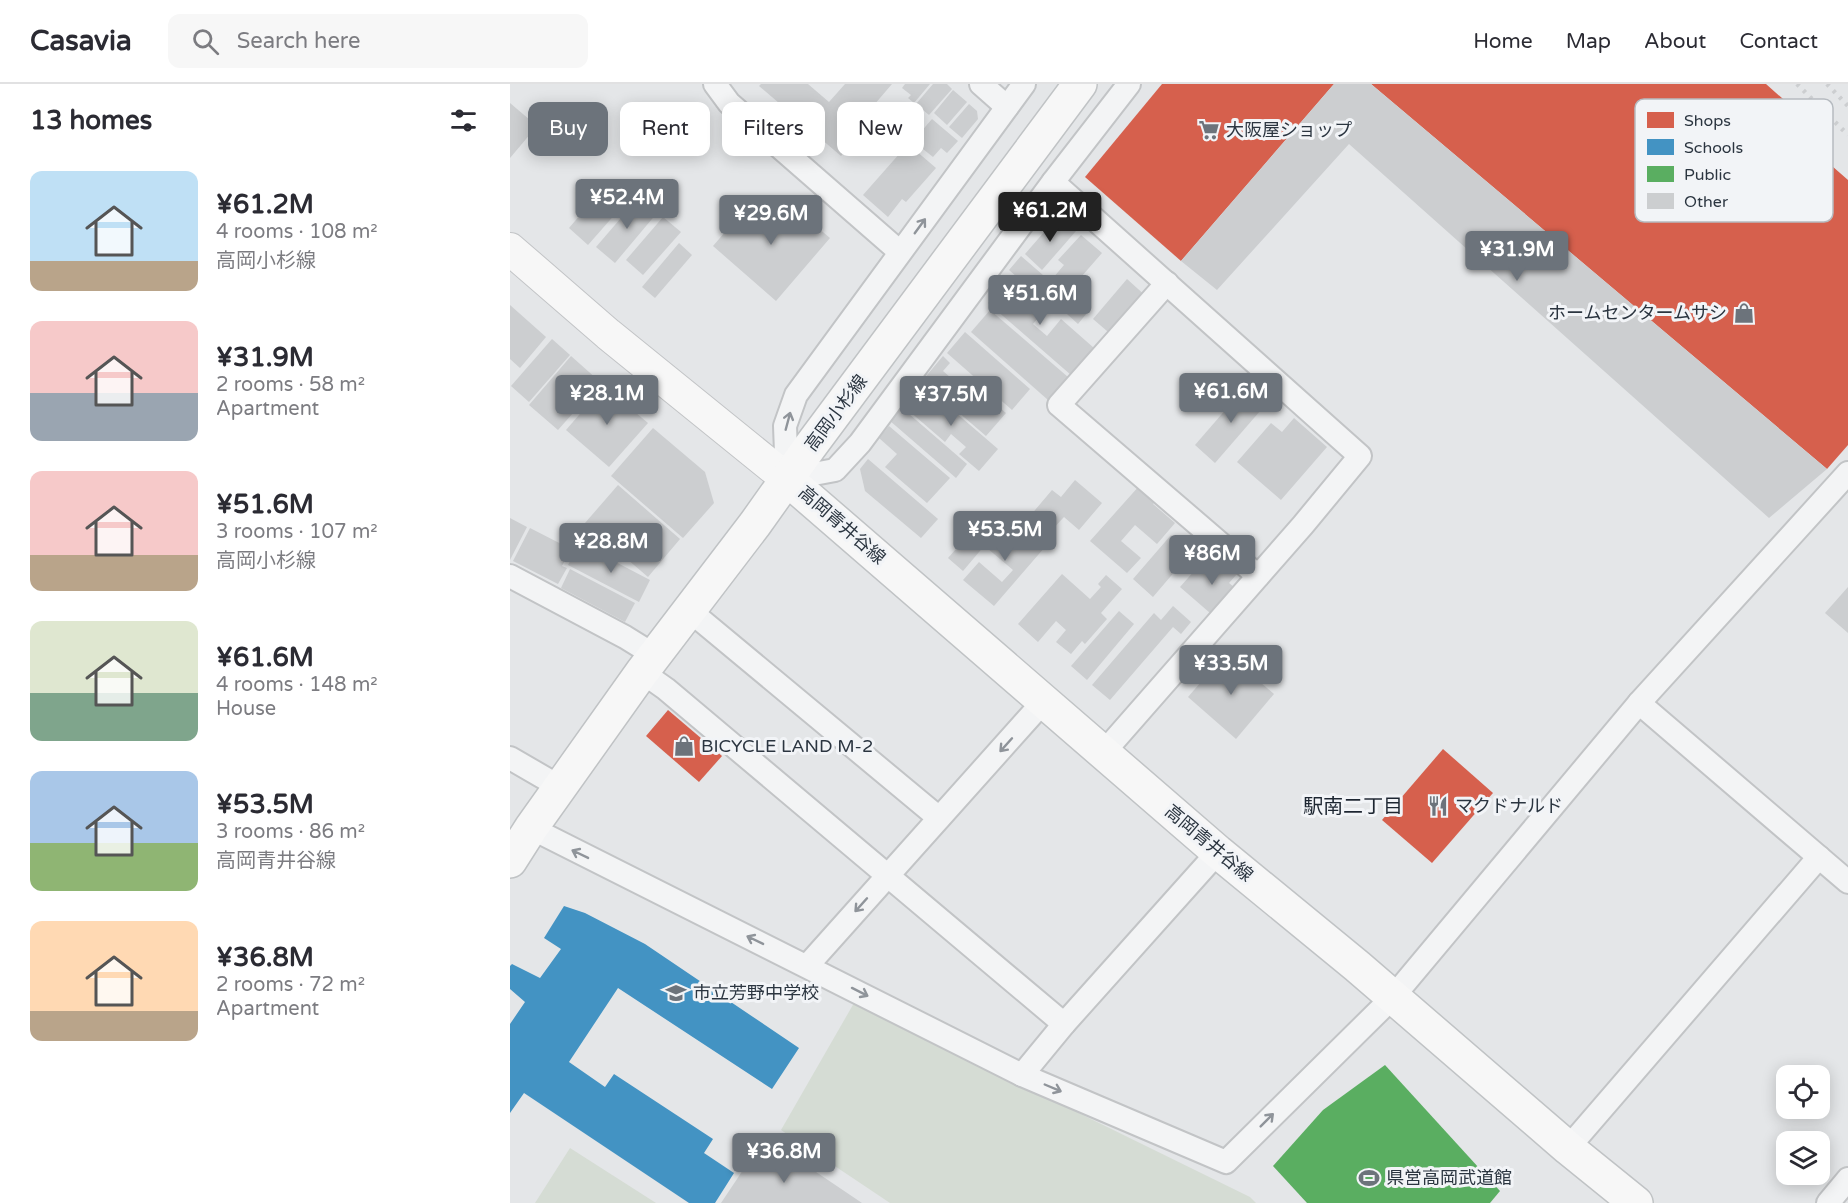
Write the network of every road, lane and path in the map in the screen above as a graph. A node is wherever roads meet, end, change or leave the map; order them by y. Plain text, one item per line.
1 (715, 84) edge
2 (981, 84) edge
3 (1024, 84) edge
4 (1080, 84) edge
5 (1129, 84) edge
6 (1007, 107) junction
7 (1053, 182) junction
8 (510, 249) edge
9 (900, 252) junction
10 (1167, 283) junction
11 (1848, 473) edge
12 (787, 478) junction
13 (510, 576) edge
14 (1258, 576) junction
15 (690, 611) junction
16 (648, 663) junction
17 (1044, 701) junction
18 (1639, 703) junction
19 (1104, 752) junction
20 (510, 758) edge
21 (560, 787) junction
22 (939, 818) junction
23 (531, 828) junction
24 (1218, 852) junction
25 (1819, 856) junction
26 (510, 861) edge
27 (887, 876) junction
28 (1848, 882) edge
29 (807, 966) junction
30 (1393, 997) junction
31 (1064, 1024) junction
32 (1022, 1075) junction
33 (1569, 1148) junction
34 (1848, 1179) edge
35 (1636, 1203) edge
36 (1828, 1203) edge

1 - 9 street
2 - 6 street
3 - 6 street
4 - 12 main road, 高岡小杉線
5 - 7 street
9 -> 6 street
7 - 10 street
7 - 12 street
8 - 12 street
12 -> 9 street
10 - 14 street
10 - 14 street
11 - 18 street
12 - 15 main road, 高岡小杉線
12 - 17 main road, 高岡青井谷線
13 - 16 street
14 - 19 street
15 - 16 main road, 高岡小杉線
15 - 22 street
16 - 21 main road, 高岡小杉線
16 - 27 street
17 - 19 main road, 高岡青井谷線
17 -> 22 street
18 - 25 street
18 - 30 street
19 - 24 main road, 高岡青井谷線
20 - 21 street
21 - 23 main road, 高岡小杉線
22 - 27 street
23 - 26 main road, 高岡小杉線
29 -> 23 street
24 - 30 main road, 高岡青井谷線
24 - 31 street
25 - 28 street
25 - 33 street
27 -> 29 street
27 - 31 street
29 -> 32 street
32 -> 30 street
30 - 33 main road, 高岡青井谷線
31 - 32 street
33 - 35 main road, 高岡青井谷線
34 - 36 street

